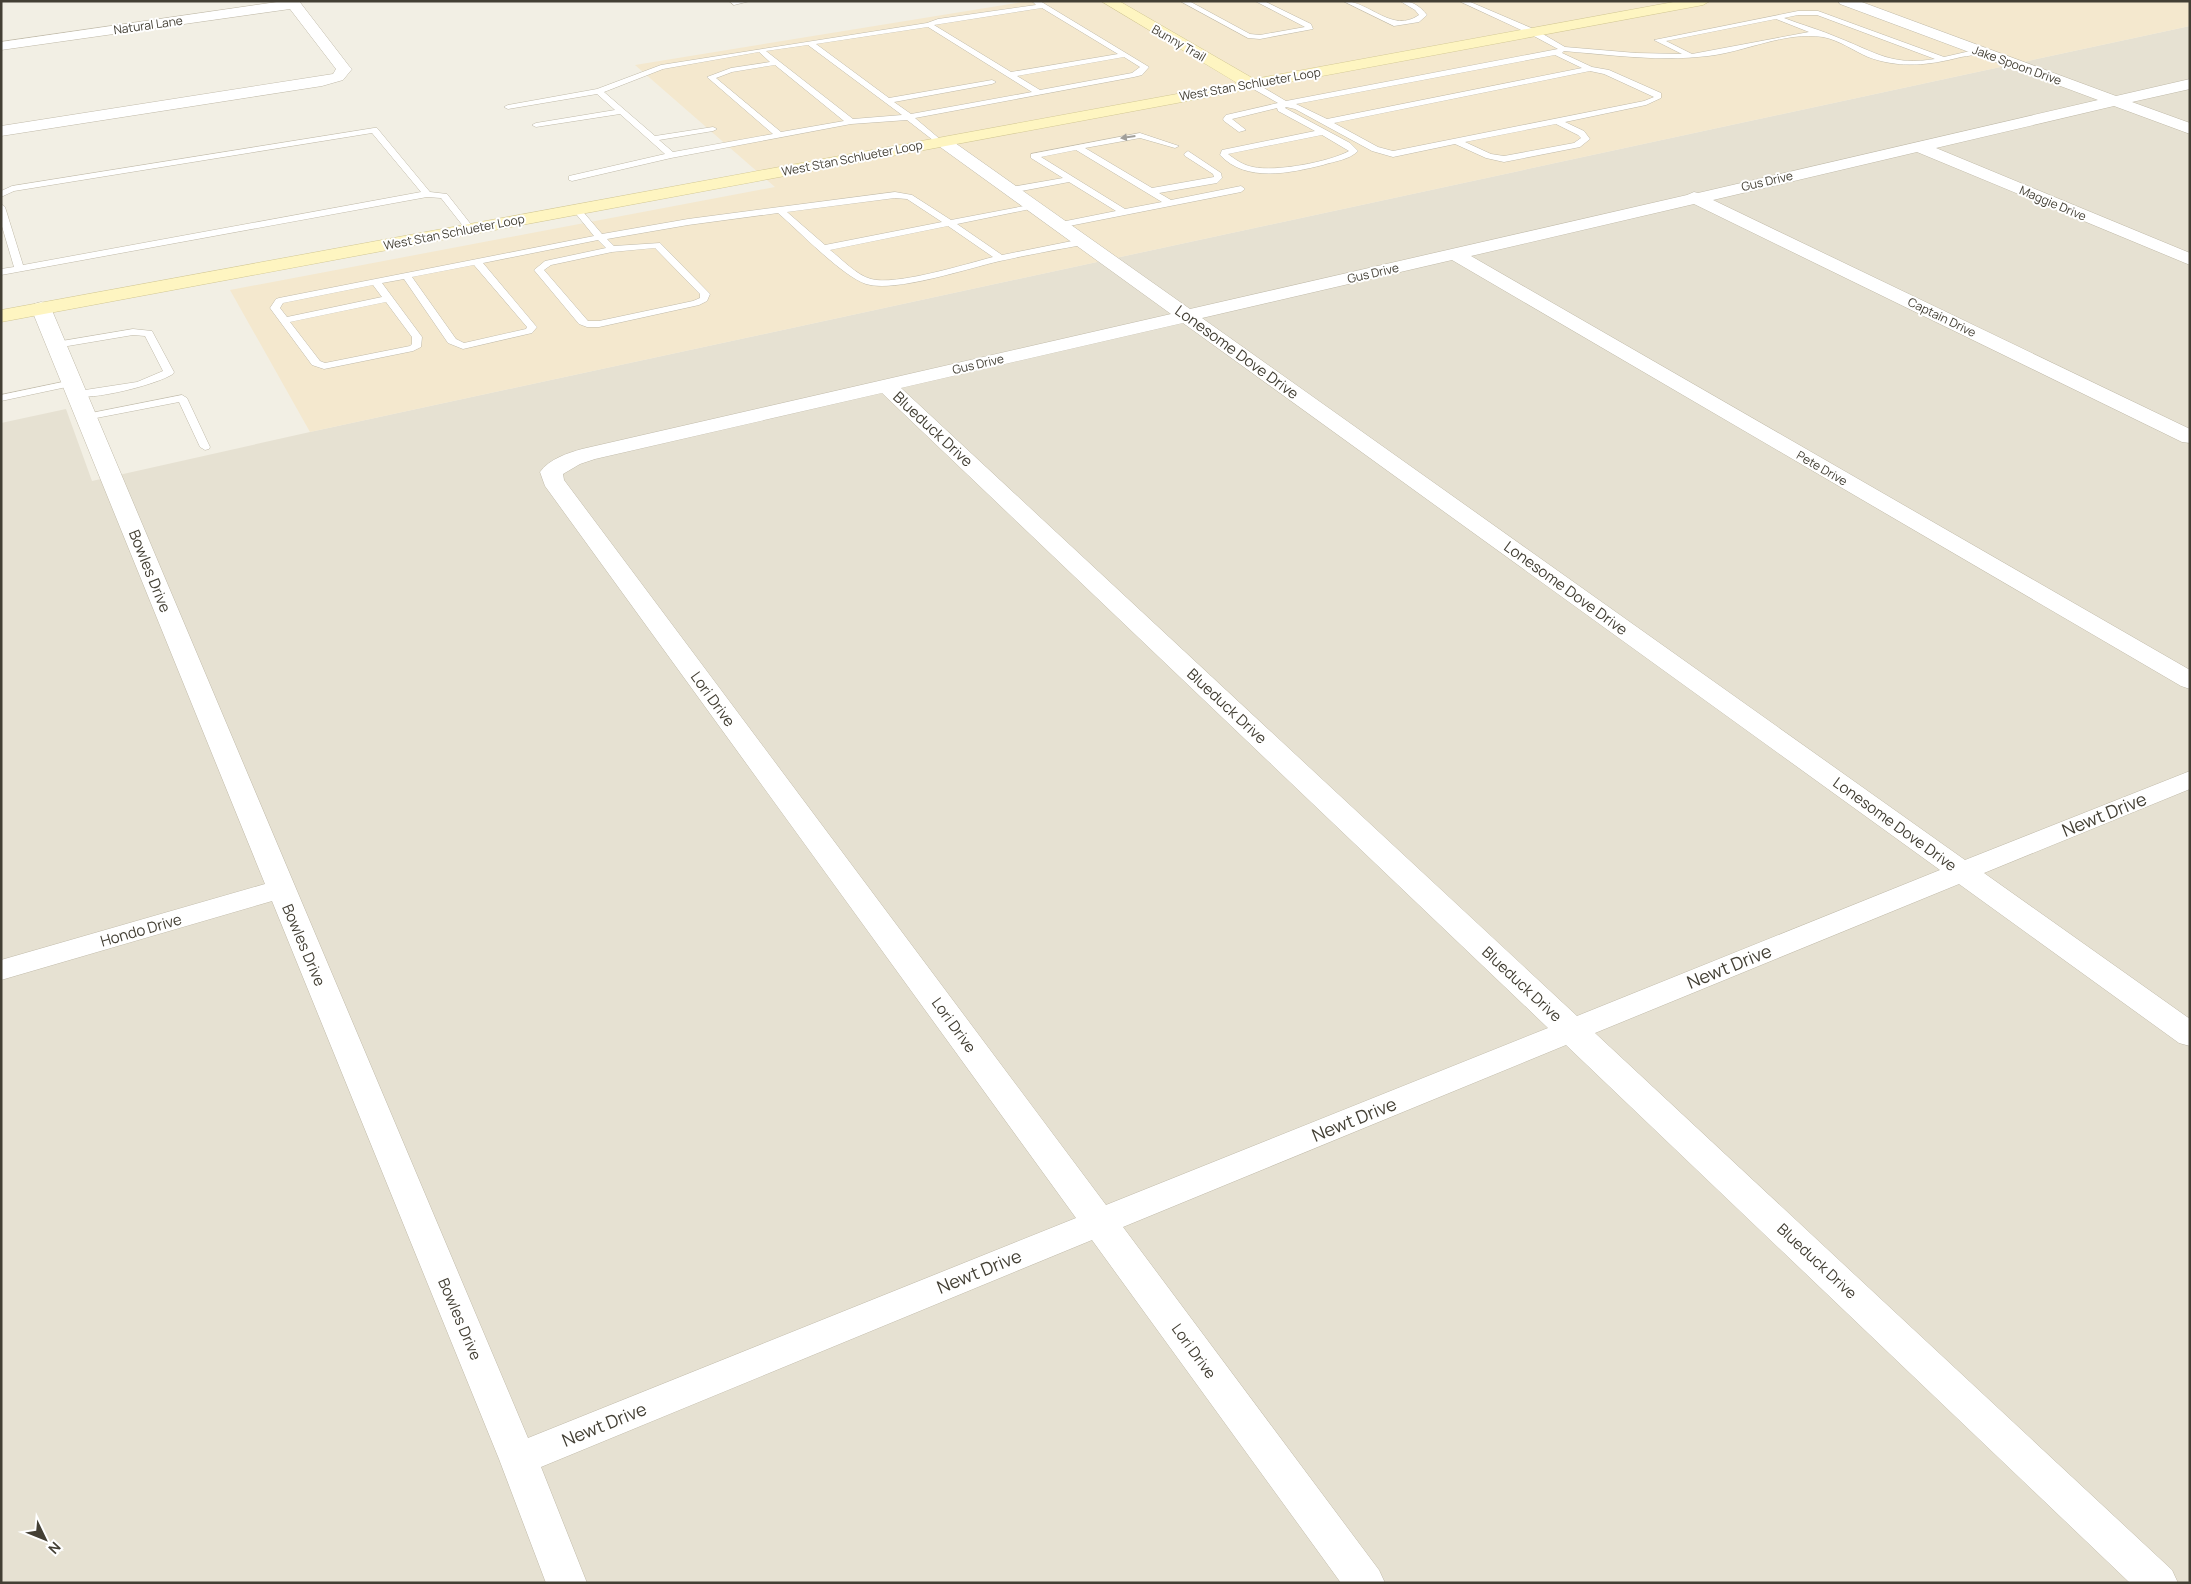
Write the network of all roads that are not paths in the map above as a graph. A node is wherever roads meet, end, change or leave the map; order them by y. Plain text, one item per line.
1 (732, 1) edge
2 (747, 1) edge
3 (1108, 1) edge
4 (1183, 1) edge
5 (1258, 1) edge
6 (1346, 1) edge
7 (1403, 1) edge
8 (1462, 1) edge
9 (1703, 1) edge
10 (1845, 1) edge
11 (293, 3) edge
12 (1039, 3) edge
13 (1775, 17) junction
14 (929, 25) junction
15 (1533, 32) junction
16 (1823, 35) junction
17 (812, 42) junction
18 (1, 46) edge
19 (760, 50) junction
20 (1559, 51) junction
21 (1979, 51) junction
22 (1125, 55) junction
23 (1690, 55) junction
24 (1943, 59) junction
25 (776, 63) junction
26 (1590, 69) junction
27 (1009, 75) junction
28 (992, 82) dead end
29 (1251, 84) junction
30 (2190, 84) edge
31 (600, 91) junction
32 (1038, 93) junction
33 (886, 101) junction
34 (2116, 101) junction
35 (1285, 104) junction
36 (508, 107) dead end
37 (622, 111) junction
38 (909, 117) junction
39 (1557, 121) junction
40 (851, 122) junction
41 (1326, 122) junction
42 (536, 126) dead end
43 (2190, 128) edge
44 (713, 129) dead end
45 (1242, 130) dead end
46 (1, 131) edge
47 (1323, 132) junction
48 (780, 136) junction
49 (1253, 137) dead end
50 (653, 139) junction
51 (940, 141) junction
52 (1458, 142) junction
53 (1168, 144) dead end
54 (1266, 144) junction
55 (1077, 146) junction
56 (1917, 146) junction
57 (1278, 151) dead end
58 (671, 155) junction
59 (572, 178) dead end
60 (1070, 179) junction
61 (1242, 189) dead end
62 (1011, 190) junction
63 (1156, 191) junction
64 (1, 194) edge
65 (427, 194) junction
66 (1694, 198) junction
67 (1170, 203) junction
68 (1032, 206) junction
69 (1, 208) edge
70 (576, 209) junction
71 (780, 210) junction
72 (1123, 212) junction
73 (950, 223) junction
74 (1059, 225) junction
75 (470, 229) junction
76 (600, 237) junction
77 (1082, 242) junction
78 (825, 248) junction
79 (612, 249) junction
80 (1455, 254) junction
81 (1000, 258) junction
82 (2190, 260) edge
83 (476, 261) junction
84 (19, 269) junction
85 (1, 272) edge
86 (406, 275) junction
87 (375, 281) junction
88 (388, 299) junction
89 (377, 302) junction
90 (41, 308) junction
91 (359, 313) dead end
92 (1, 316) edge
93 (1187, 316) junction
94 (289, 319) junction
95 (323, 320) dead end
96 (56, 345) junction
97 (886, 385) junction
98 (1, 398) edge
99 (78, 398) junction
100 (2190, 437) edge
101 (205, 447) dead end
102 (558, 467) joint
103 (2190, 681) edge
104 (2190, 779) edge
105 (1962, 872) junction
106 (281, 889) junction
107 (1, 970) edge
108 (1572, 1030) junction
109 (2190, 1035) edge
110 (1099, 1222) junction
111 (518, 1459) junction
112 (567, 1583) edge
113 (1365, 1583) edge
114 (2158, 1583) edge

1 - 2 lane
3 - 29 main road, Bunny Trail
4 - 5 lane
6 - 7 lane
8 - 15 lane
9 - 15 main road, West Stan Schlueter Loop
10 - 21 street, Jake Spoon Drive
11 - 18 street, Natural Lane
11 - 46 street
12 - 14 lane
12 - 22 lane
13 - 16 lane
13 - 23 lane
13 - 24 lane
14 - 17 lane
14 - 27 lane
15 - 20 lane
15 - 29 main road, West Stan Schlueter Loop
16 - 23 lane
16 - 24 lane
17 - 19 lane
17 - 33 lane
19 - 25 lane
19 - 31 lane
20 - 23 lane
20 - 26 lane
20 - 35 lane
21 - 24 lane
21 - 34 street, Jake Spoon Drive
22 - 27 lane
22 - 32 lane
25 - 40 lane
25 - 48 lane
26 - 39 lane
26 - 41 lane
27 - 32 lane
28 - 33 lane
29 - 35 lane
29 - 51 main road, West Stan Schlueter Loop
30 - 34 street, Gus Drive
31 - 36 lane
31 - 37 lane
32 - 38 lane
33 - 38 lane
34 - 43 street, Jake Spoon Drive
34 - 56 street, Gus Drive
35 - 41 lane
35 - 45 lane
35 - 47 lane
37 - 42 lane
37 - 50 lane
38 - 40 lane
38 - 51 lane
39 - 52 lane
39 - 52 lane
40 - 48 lane
41 - 52 lane
44 - 50 lane
47 - 54 lane
47 - 54 lane
48 - 58 lane
49 - 54 lane
50 - 58 lane
51 - 62 street, Lonesome Dove Drive
51 - 70 main road, West Stan Schlueter Loop
53 -> 55 lane
54 - 57 lane
55 - 60 lane
55 - 63 lane
56 - 66 street, Gus Drive
56 - 82 street, Maggie Drive
58 - 59 lane
60 - 62 lane
60 - 72 lane
61 - 67 lane
62 - 68 street, Lonesome Dove Drive
63 - 63 lane
63 - 67 lane
64 - 65 lane
65 - 75 lane
65 - 84 lane
66 - 80 street, Gus Drive
66 - 100 street, Captain Drive
67 - 72 lane
68 - 73 lane
68 - 74 street, Lonesome Dove Drive
69 - 84 lane
70 - 75 main road, West Stan Schlueter Loop
70 - 76 lane
71 - 73 lane
71 - 76 lane
71 - 78 lane
72 - 74 lane
73 - 78 lane
73 - 81 lane
74 - 77 street, Lonesome Dove Drive
75 - 90 main road, West Stan Schlueter Loop
76 - 79 lane
76 - 83 lane
77 - 81 lane
77 - 93 street, Lonesome Dove Drive
78 - 81 lane
79 - 79 lane
80 - 93 street, Gus Drive
80 - 103 street, Pete Drive
83 - 86 lane
83 - 86 lane
84 - 85 lane
86 - 87 lane
87 - 88 lane
87 - 94 lane
88 - 89 lane
88 - 94 lane
89 - 91 lane
89 - 94 lane
90 - 92 main road, West Stan Schlueter Loop
90 - 96 street, Bowles Drive
93 - 97 street, Gus Drive
93 - 105 street, Lonesome Dove Drive
94 - 95 lane
96 - 99 street, Bowles Drive
96 - 99 lane
97 - 102 street, Gus Drive
97 - 108 street, Blueduck Drive
98 - 99 lane
99 - 101 lane
99 - 106 street, Bowles Drive
102 - 110 street, Lori Drive
104 - 105 street, Newt Drive
105 - 108 street, Newt Drive
105 - 109 street, Lonesome Dove Drive
106 - 107 street, Hondo Drive
106 - 111 street, Bowles Drive
108 - 110 street, Newt Drive
108 - 114 street, Blueduck Drive
110 - 111 street, Newt Drive
110 - 113 street, Lori Drive
111 - 112 street, Bowles Drive

